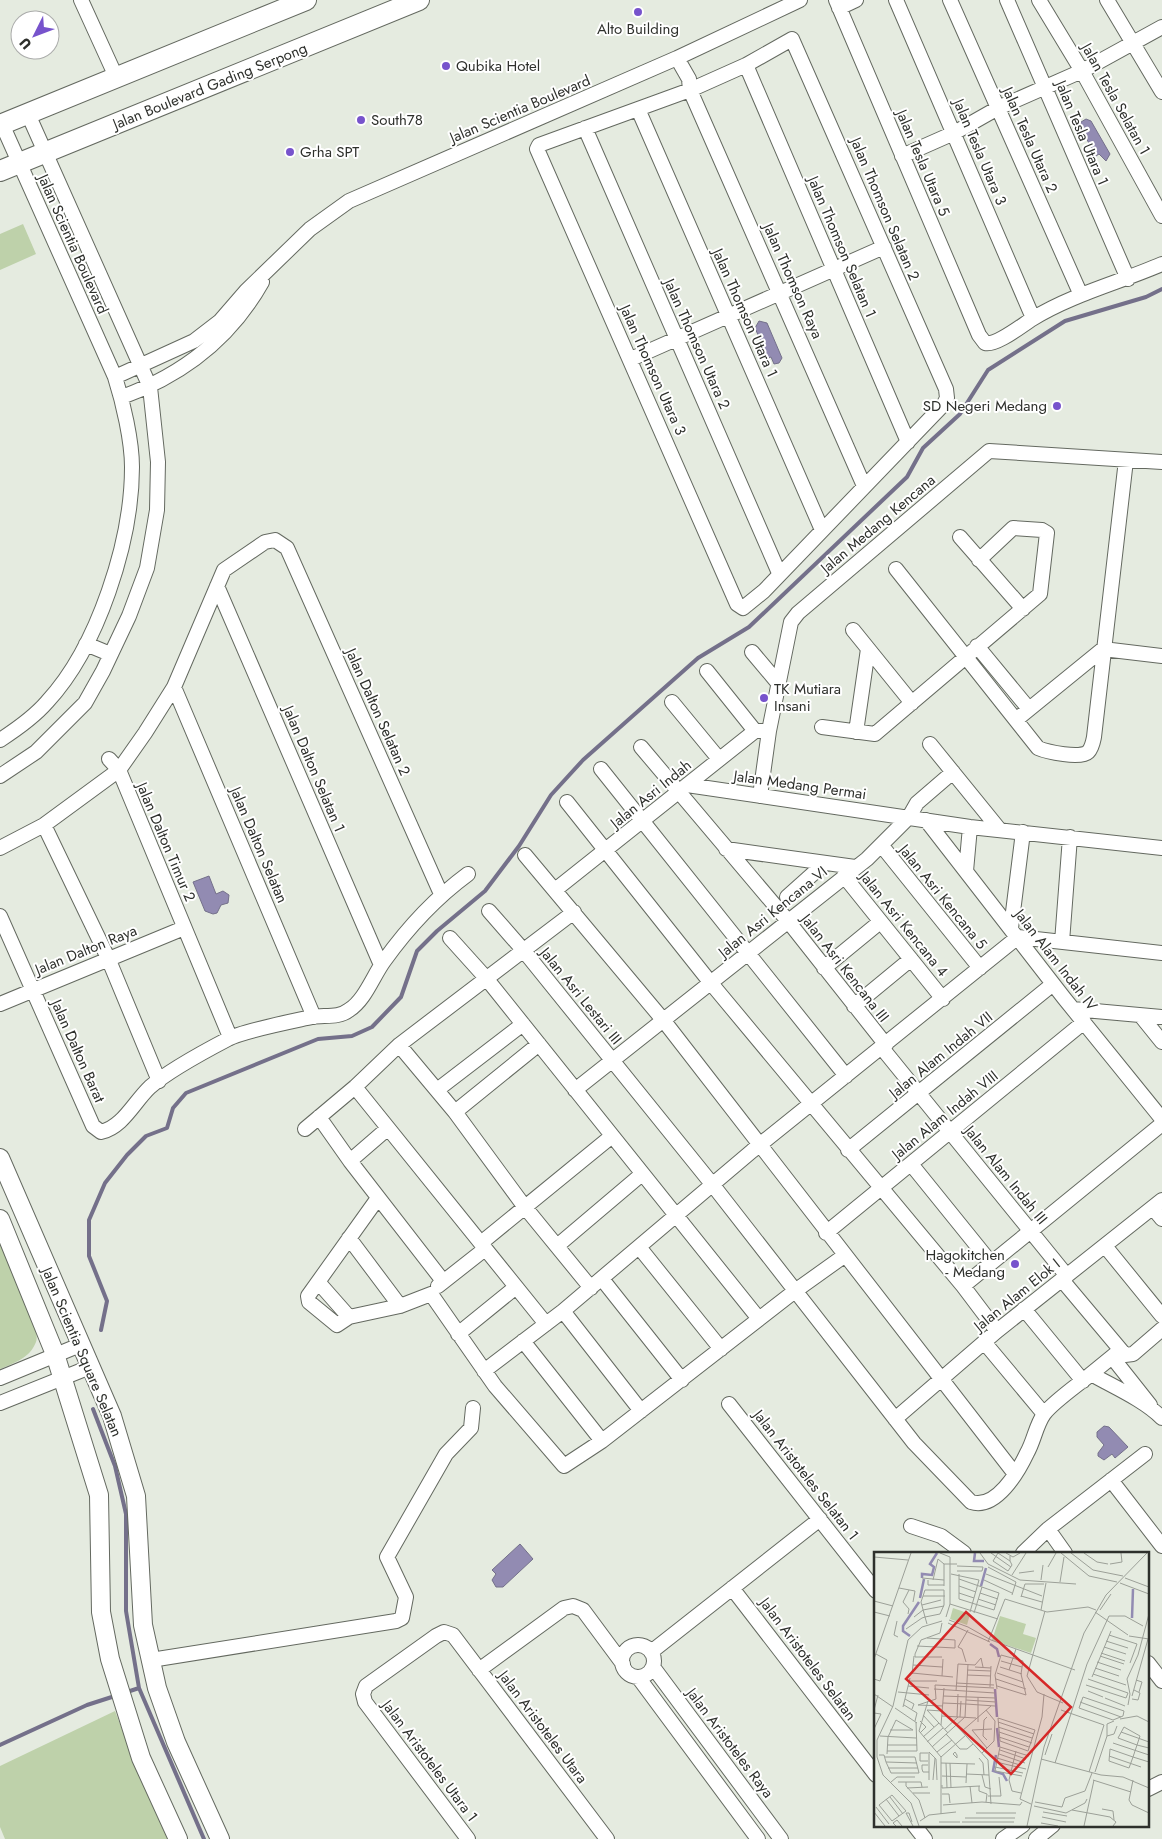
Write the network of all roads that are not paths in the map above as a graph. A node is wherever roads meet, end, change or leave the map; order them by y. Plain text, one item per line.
1 (81, 0) edge
2 (306, 0) edge
3 (420, 0) edge
4 (800, 0) edge
5 (856, 0) edge
6 (896, 0) edge
7 (950, 0) edge
8 (1007, 0) edge
9 (1039, 0) edge
10 (1107, 0) edge
11 (838, 4) edge
12 (1162, 27) edge
13 (1133, 44) junction
14 (679, 63) junction
15 (746, 65) junction
16 (1082, 71) junction
17 (117, 79) junction
18 (689, 87) junction
19 (1045, 89) junction
20 (1162, 92) edge
21 (998, 108) junction
22 (638, 109) junction
23 (28, 114) junction
24 (1, 125) edge
25 (585, 128) junction
26 (954, 133) junction
27 (44, 152) junction
28 (902, 156) junction
29 (19, 163) junction
30 (0, 171) edge
31 (1162, 216) edge
32 (884, 247) junction
33 (1162, 264) edge
34 (834, 269) junction
35 (268, 270) junction
36 (1128, 279) junction
37 (781, 293) junction
38 (1080, 293) junction
39 (728, 315) junction
40 (1033, 318) junction
41 (676, 337) junction
42 (630, 359) junction
43 (141, 364) junction
44 (115, 377) junction
45 (150, 387) junction
46 (122, 397) junction
47 (908, 442) junction
48 (1126, 460) junction
49 (1162, 462) edge
50 (864, 486) junction
51 (822, 530) junction
52 (960, 537) dead end
53 (979, 560) junction
54 (896, 569) dead end
55 (779, 573) junction
56 (217, 586) junction
57 (1024, 609) junction
58 (853, 630) dead end
59 (86, 644) junction
60 (977, 646) junction
61 (868, 649) junction
62 (1104, 649) junction
63 (752, 652) dead end
64 (110, 654) junction
65 (967, 655) junction
66 (1162, 656) edge
67 (707, 671) dead end
68 (778, 683) junction
69 (174, 687) junction
70 (672, 702) dead end
71 (912, 703) junction
72 (1029, 709) junction
73 (1017, 719) junction
74 (822, 727) dead end
75 (769, 731) junction
76 (755, 732) junction
77 (856, 732) junction
78 (0, 740) edge
79 (930, 744) dead end
80 (641, 746) dead end
81 (719, 759) junction
82 (114, 765) junction
83 (601, 769) dead end
84 (953, 772) junction
85 (0, 776) edge
86 (682, 790) junction
87 (760, 796) junction
88 (567, 802) dead end
89 (909, 817) junction
90 (926, 820) junction
91 (643, 822) junction
92 (44, 825) junction
93 (970, 827) junction
94 (999, 830) junction
95 (1023, 832) junction
96 (1070, 837) junction
97 (882, 846) junction
98 (0, 848) edge
99 (1162, 848) edge
100 (603, 849) junction
101 (726, 849) junction
102 (525, 855) dead end
103 (825, 863) junction
104 (966, 871) junction
105 (849, 872) junction
106 (468, 874) dead end
107 (555, 890) junction
108 (441, 894) junction
109 (787, 897) dead end
110 (489, 910) dead end
111 (574, 912) junction
112 (0, 916) edge
113 (788, 922) junction
114 (880, 922) junction
115 (184, 928) junction
116 (1014, 932) junction
117 (450, 938) dead end
118 (1062, 942) junction
119 (524, 951) junction
120 (1162, 953) edge
121 (751, 956) junction
122 (108, 958) junction
123 (910, 959) junction
124 (381, 965) junction
125 (824, 968) junction
126 (980, 968) junction
127 (486, 978) junction
128 (710, 982) junction
129 (1053, 984) junction
130 (33, 989) junction
131 (941, 996) junction
132 (0, 1004) edge
133 (854, 1006) junction
134 (1073, 1009) junction
135 (1141, 1016) junction
136 (314, 1017) junction
137 (1162, 1018) edge
138 (1084, 1022) junction
139 (523, 1024) junction
140 (658, 1025) junction
141 (230, 1037) junction
142 (1162, 1042) edge
143 (539, 1044) junction
144 (399, 1045) junction
145 (884, 1046) junction
146 (612, 1060) junction
147 (846, 1076) junction
148 (159, 1081) junction
149 (355, 1087) junction
150 (437, 1090) junction
151 (575, 1090) junction
152 (920, 1094) junction
153 (812, 1105) junction
154 (455, 1112) junction
155 (319, 1117) junction
156 (1162, 1119) edge
157 (1162, 1124) edge
158 (305, 1129) dead end
159 (387, 1129) junction
160 (950, 1133) junction
161 (612, 1136) junction
162 (758, 1146) junction
163 (848, 1150) junction
164 (0, 1158) edge
165 (350, 1161) junction
166 (911, 1164) junction
167 (642, 1174) junction
168 (712, 1184) junction
169 (880, 1188) junction
170 (378, 1198) junction
171 (1157, 1204) edge
172 (524, 1206) junction
173 (675, 1216) junction
174 (0, 1219) edge
175 (1162, 1219) edge
176 (1031, 1231) junction
177 (826, 1233) junction
178 (349, 1238) junction
179 (483, 1246) junction
180 (557, 1246) junction
181 (1105, 1246) junction
182 (639, 1247) junction
183 (844, 1256) junction
184 (991, 1263) junction
185 (1065, 1278) junction
186 (443, 1281) junction
187 (319, 1283) junction
188 (596, 1283) junction
189 (963, 1286) junction
190 (516, 1287) junction
191 (795, 1291) junction
192 (431, 1294) junction
193 (400, 1306) junction
194 (1024, 1309) junction
195 (563, 1311) junction
196 (1162, 1316) edge
197 (349, 1317) junction
198 (759, 1319) junction
199 (546, 1324) junction
200 (1162, 1329) edge
201 (997, 1331) junction
202 (458, 1334) junction
203 (523, 1341) junction
204 (984, 1342) junction
205 (80, 1345) junction
206 (722, 1349) junction
207 (55, 1354) junction
208 (1119, 1354) junction
209 (90, 1367) junction
210 (484, 1372) junction
211 (1087, 1377) junction
212 (0, 1378) edge
213 (63, 1378) junction
214 (942, 1379) junction
215 (682, 1380) junction
216 (0, 1404) edge
217 (729, 1404) dead end
218 (1150, 1406) junction
219 (473, 1408) dead end
220 (641, 1411) junction
221 (891, 1414) junction
222 (1044, 1414) junction
223 (1162, 1418) edge
224 (602, 1441) junction
225 (1145, 1454) dead end
226 (1015, 1474) junction
227 (1111, 1480) junction
228 (820, 1519) junction
229 (911, 1526) dead end
230 (1048, 1529) junction
231 (1162, 1546) edge
232 (963, 1552) edge
233 (1024, 1552) edge
234 (1065, 1552) edge
235 (732, 1588) junction
236 (874, 1588) edge
237 (650, 1652) junction
238 (151, 1660) junction
239 (623, 1664) junction
240 (1150, 1666) edge
241 (653, 1667) junction
242 (479, 1670) junction
243 (638, 1677) junction
244 (1162, 1681) edge
245 (365, 1702) joint
246 (874, 1772) edge
247 (1162, 1782) edge
248 (1150, 1788) edge
249 (754, 1802) junction
250 (738, 1813) junction
251 (915, 1826) edge
252 (1022, 1826) edge
253 (1052, 1826) edge
254 (178, 1839) edge
255 (220, 1839) edge
256 (468, 1839) edge
257 (607, 1839) edge
258 (758, 1839) edge
259 (781, 1839) edge
260 (925, 1839) edge
261 (1002, 1839) edge
262 (1036, 1839) edge

1 - 17 street
2 - 17 main road
3 - 27 main road, Jalan Boulevard Gading Serpong
4 - 14 street, Jalan Scientia Boulevard
5 - 11 street
6 - 26 street, Jalan Tesla Utara 3
7 - 21 street, Jalan Tesla Utara 2
8 - 19 street, Jalan Tesla Utara 1
9 - 16 street, Jalan Tesla Selatan 1
10 - 13 street
11 - 28 street, Jalan Tesla Utara 5
12 - 13 street
13 - 16 street
13 - 20 street
14 - 18 street, Jalan Thomson Raya
14 - 35 street, Jalan Scientia Boulevard
15 - 18 street
15 - 32 street, Jalan Thomson Selatan 2
15 - 34 street, Jalan Thomson Selatan 1
16 - 19 street
16 - 31 street, Jalan Tesla Selatan 1
17 - 23 main road
18 - 22 street
18 - 37 street, Jalan Thomson Raya
19 - 21 street
19 - 36 street, Jalan Tesla Utara 1
21 - 26 street
21 - 38 street, Jalan Tesla Utara 2
22 - 25 street
22 - 39 street, Jalan Thomson Utara 1
23 - 24 main road
23 - 27 street, Jalan Scientia Boulevard
24 - 29 street, Jalan Scientia Boulevard
25 - 41 street, Jalan Thomson Utara 2
25 - 42 street, Jalan Thomson Utara 3
26 - 28 street
26 - 40 street, Jalan Tesla Utara 3
27 - 29 main road, Jalan Boulevard Gading Serpong
27 - 43 street, Jalan Scientia Boulevard
28 - 40 street, Jalan Tesla Utara 5
29 - 30 main road, Jalan Boulevard Gading Serpong
29 - 44 street, Jalan Scientia Boulevard
32 - 34 street
32 - 47 street, Jalan Thomson Selatan 2
33 - 36 street
34 - 37 street
34 - 47 street, Jalan Thomson Selatan 1
35 - 43 street, Jalan Scientia Boulevard
35 - 45 street, Jalan Scientia Boulevard
36 - 38 street
37 - 39 street
37 - 50 street, Jalan Thomson Raya
38 - 40 street
39 - 41 street
39 - 51 street, Jalan Thomson Utara 1
41 - 42 street
41 - 55 street, Jalan Thomson Utara 2
42 - 55 street, Jalan Thomson Utara 3
43 - 44 street, Jalan Scientia Boulevard
43 - 45 street, Jalan Scientia Boulevard
44 - 46 street, Jalan Scientia Boulevard
45 - 46 street, Jalan Scientia Boulevard
45 - 64 street, Jalan Scientia Boulevard
46 - 59 street, Jalan Scientia Boulevard
47 - 50 street
48 - 49 street, Jalan Medang Kencana
48 - 62 street
48 - 68 street, Jalan Medang Kencana
50 - 51 street
51 - 55 street
52 - 53 street
53 - 57 street
53 - 57 street
54 - 65 street
56 - 69 street
56 - 108 street, Jalan Dalton Selatan 2
56 - 124 street, Jalan Dalton Selatan 1
57 - 60 street
58 - 61 street
59 - 64 street
59 - 78 street, Jalan Scientia Boulevard
60 - 65 street
60 - 72 street
61 - 71 street
61 - 77 street
62 - 66 street
62 - 72 street
62 - 73 street
63 - 68 street
64 - 85 street, Jalan Scientia Boulevard
65 - 71 street
65 - 73 street
67 - 76 street
68 - 75 street, Jalan Medang Kencana
69 - 82 street
69 - 136 street, Jalan Dalton Selatan
70 - 81 street
71 - 77 street
72 - 73 street
74 - 77 street
75 - 76 street
75 - 87 street, Jalan Medang Kencana
76 - 81 street, Jalan Asri Indah
79 - 84 street
80 - 86 street, Jalan Asri Kencana III
81 - 86 street, Jalan Asri Indah
82 - 92 street
82 - 115 street, Jalan Dalton Timur 2
83 - 91 street
84 - 89 street
84 - 94 street
86 - 87 street, Jalan Medang Permai
86 - 91 street, Jalan Asri Indah
86 - 101 street, Jalan Asri Kencana III
87 - 89 street, Jalan Medang Permai
88 - 100 street
89 - 90 street, Jalan Medang Permai
89 - 97 street, Jalan Asri Kencana VI
90 - 93 street, Jalan Medang Permai
90 - 104 street, Jalan Alam Indah IV
91 - 100 street, Jalan Asri Indah
91 - 121 street
92 - 98 street
92 - 122 street
93 - 94 street, Jalan Medang Permai
93 - 104 street
94 - 95 street, Jalan Medang Permai
95 - 96 street, Jalan Medang Permai
95 - 116 street
96 - 99 street, Jalan Medang Permai
96 - 118 street
97 - 105 street, Jalan Asri Kencana VI
97 - 126 street, Jalan Asri Kencana 5
100 - 107 street, Jalan Asri Indah
100 - 128 street
101 - 103 street
101 - 113 street, Jalan Asri Kencana III
102 - 107 street
103 - 105 street
103 - 109 street
104 - 116 street, Jalan Alam Indah IV
105 - 113 street, Jalan Asri Kencana VI
105 - 114 street, Jalan Asri Kencana 4
106 - 108 street
107 - 111 street
108 - 124 street
110 - 119 street, Jalan Asri Lestari III
111 - 119 street
111 - 140 street
112 - 130 street, Jalan Dalton Barat
113 - 121 street, Jalan Asri Kencana VI
113 - 125 street, Jalan Asri Kencana III
114 - 123 street, Jalan Asri Kencana 4
114 - 125 street
115 - 122 street, Jalan Dalton Raya
115 - 141 street, Jalan Dalton Timur 2
116 - 118 street
116 - 126 street
116 - 129 street, Jalan Alam Indah IV
117 - 127 street
118 - 120 street
119 - 127 street
119 - 146 street, Jalan Asri Lestari III
121 - 128 street, Jalan Asri Kencana VI
121 - 147 street
122 - 130 street, Jalan Dalton Raya
122 - 148 street
123 - 131 street, Jalan Asri Kencana 4
123 - 133 street
124 - 136 street
125 - 133 street, Jalan Asri Kencana III
126 - 131 street
127 - 139 street
127 - 144 street
128 - 140 street, Jalan Asri Kencana VI
128 - 153 street
129 - 134 street, Jalan Alam Indah IV
129 - 152 street, Jalan Alam Indah VII
130 - 132 street, Jalan Dalton Raya
130 - 148 street, Jalan Dalton Barat
131 - 145 street
133 - 145 street, Jalan Asri Kencana III
134 - 135 street
134 - 138 street, Jalan Alam Indah IV
135 - 137 street
135 - 142 street
136 - 141 street
138 - 156 street, Jalan Alam Indah IV
138 - 160 street, Jalan Alam Indah VIII
139 - 143 street
139 - 150 street
140 - 146 street, Jalan Asri Kencana VI
140 - 162 street
141 - 148 street
143 - 151 street
143 - 154 street
144 - 149 street
144 - 150 street
145 - 147 street
145 - 152 street, Jalan Alam Indah III
146 - 151 street, Jalan Asri Kencana VI
146 - 168 street, Jalan Asri Lestari III
147 - 153 street
149 - 155 street
149 - 159 street
150 - 154 street
151 - 161 street
152 - 160 street, Jalan Alam Indah III
152 - 163 street, Jalan Alam Indah VII
153 - 162 street
153 - 163 street
154 - 172 street
155 - 158 street
155 - 165 street
157 - 176 street
159 - 165 street
159 - 179 street
160 - 166 street, Jalan Alam Indah VIII
160 - 176 street, Jalan Alam Indah III
161 - 167 street
161 - 172 street
162 - 168 street
162 - 177 street
163 - 169 street
164 - 205 street, Jalan Scientia Square Selatan
165 - 170 street
166 - 169 street, Jalan Alam Indah VIII
166 - 184 street
167 - 173 street
167 - 180 street
168 - 173 street
168 - 191 street, Jalan Asri Lestari III
169 - 177 street, Jalan Alam Indah VIII
169 - 189 street
170 - 178 street
170 - 186 street
171 - 175 street
171 - 181 street, Jalan Alam Elok I
172 - 179 street
172 - 180 street
173 - 182 street
173 - 198 street
174 - 207 street, Jalan Scientia Square Selatan
176 - 184 street
176 - 185 street, Jalan Alam Indah III
177 - 183 street
178 - 187 street
178 - 193 street
179 - 186 street
179 - 190 street
180 - 188 street
181 - 185 street, Jalan Alam Elok I
181 - 196 street
182 - 188 street
182 - 206 street
183 - 191 street
183 - 214 street
184 - 189 street
185 - 194 street, Jalan Alam Elok I
185 - 208 street, Jalan Alam Indah III
186 - 192 street
187 - 197 street
187 - 197 street
188 - 195 street
188 - 215 street
189 - 201 street
190 - 199 street
190 - 202 street
191 - 198 street
191 - 221 street, Jalan Asri Lestari III
192 - 193 street
192 - 202 street
193 - 197 street
194 - 201 street, Jalan Alam Elok I
194 - 211 street
195 - 199 street
195 - 220 street
198 - 206 street
199 - 203 street
200 - 208 street
201 - 204 street, Jalan Alam Elok I
202 - 210 street
203 - 210 street
203 - 224 street
204 - 214 street, Jalan Alam Elok I
204 - 222 street
205 - 207 street
205 - 209 street, Jalan Scientia Square Selatan
206 - 215 street
207 - 212 street
207 - 213 street, Jalan Scientia Square Selatan
208 - 211 street
208 - 218 street, Jalan Alam Indah III
209 - 213 street
209 - 238 street, Jalan Scientia Square Selatan
210 - 224 street
211 - 218 street
211 - 222 street
213 - 216 street
213 - 254 street, Jalan Scientia Square Selatan
214 - 221 street, Jalan Alam Elok I
214 - 226 street
215 - 220 street
217 - 228 street, Jalan Aristoteles Selatan 1
218 - 223 street
219 - 238 street
220 - 224 street
221 - 226 street, Jalan Asri Lestari III
222 - 226 street
225 - 227 street
227 - 230 street
227 - 231 street
228 - 235 street
228 - 236 street, Jalan Aristoteles Selatan 1
229 - 232 street
230 - 233 street
230 - 234 street
235 - 237 street
235 - 246 street, Jalan Aristoteles Selatan
237 - 239 street
237 - 241 street, Jalan Aristoteles Raya
238 - 255 street, Jalan Scientia Square Selatan
239 - 242 street
239 - 243 street
240 - 244 street
241 - 243 street
241 - 249 street, Jalan Aristoteles Raya
242 - 245 street, Jalan Aristoteles Utara
242 - 257 street, Jalan Aristoteles Utara
243 - 250 street
245 - 256 street, Jalan Aristoteles Utara 1
247 - 248 street
249 - 250 street
249 - 259 street, Jalan Aristoteles Raya
250 - 258 street
251 - 260 street
252 - 261 street
253 - 262 street

